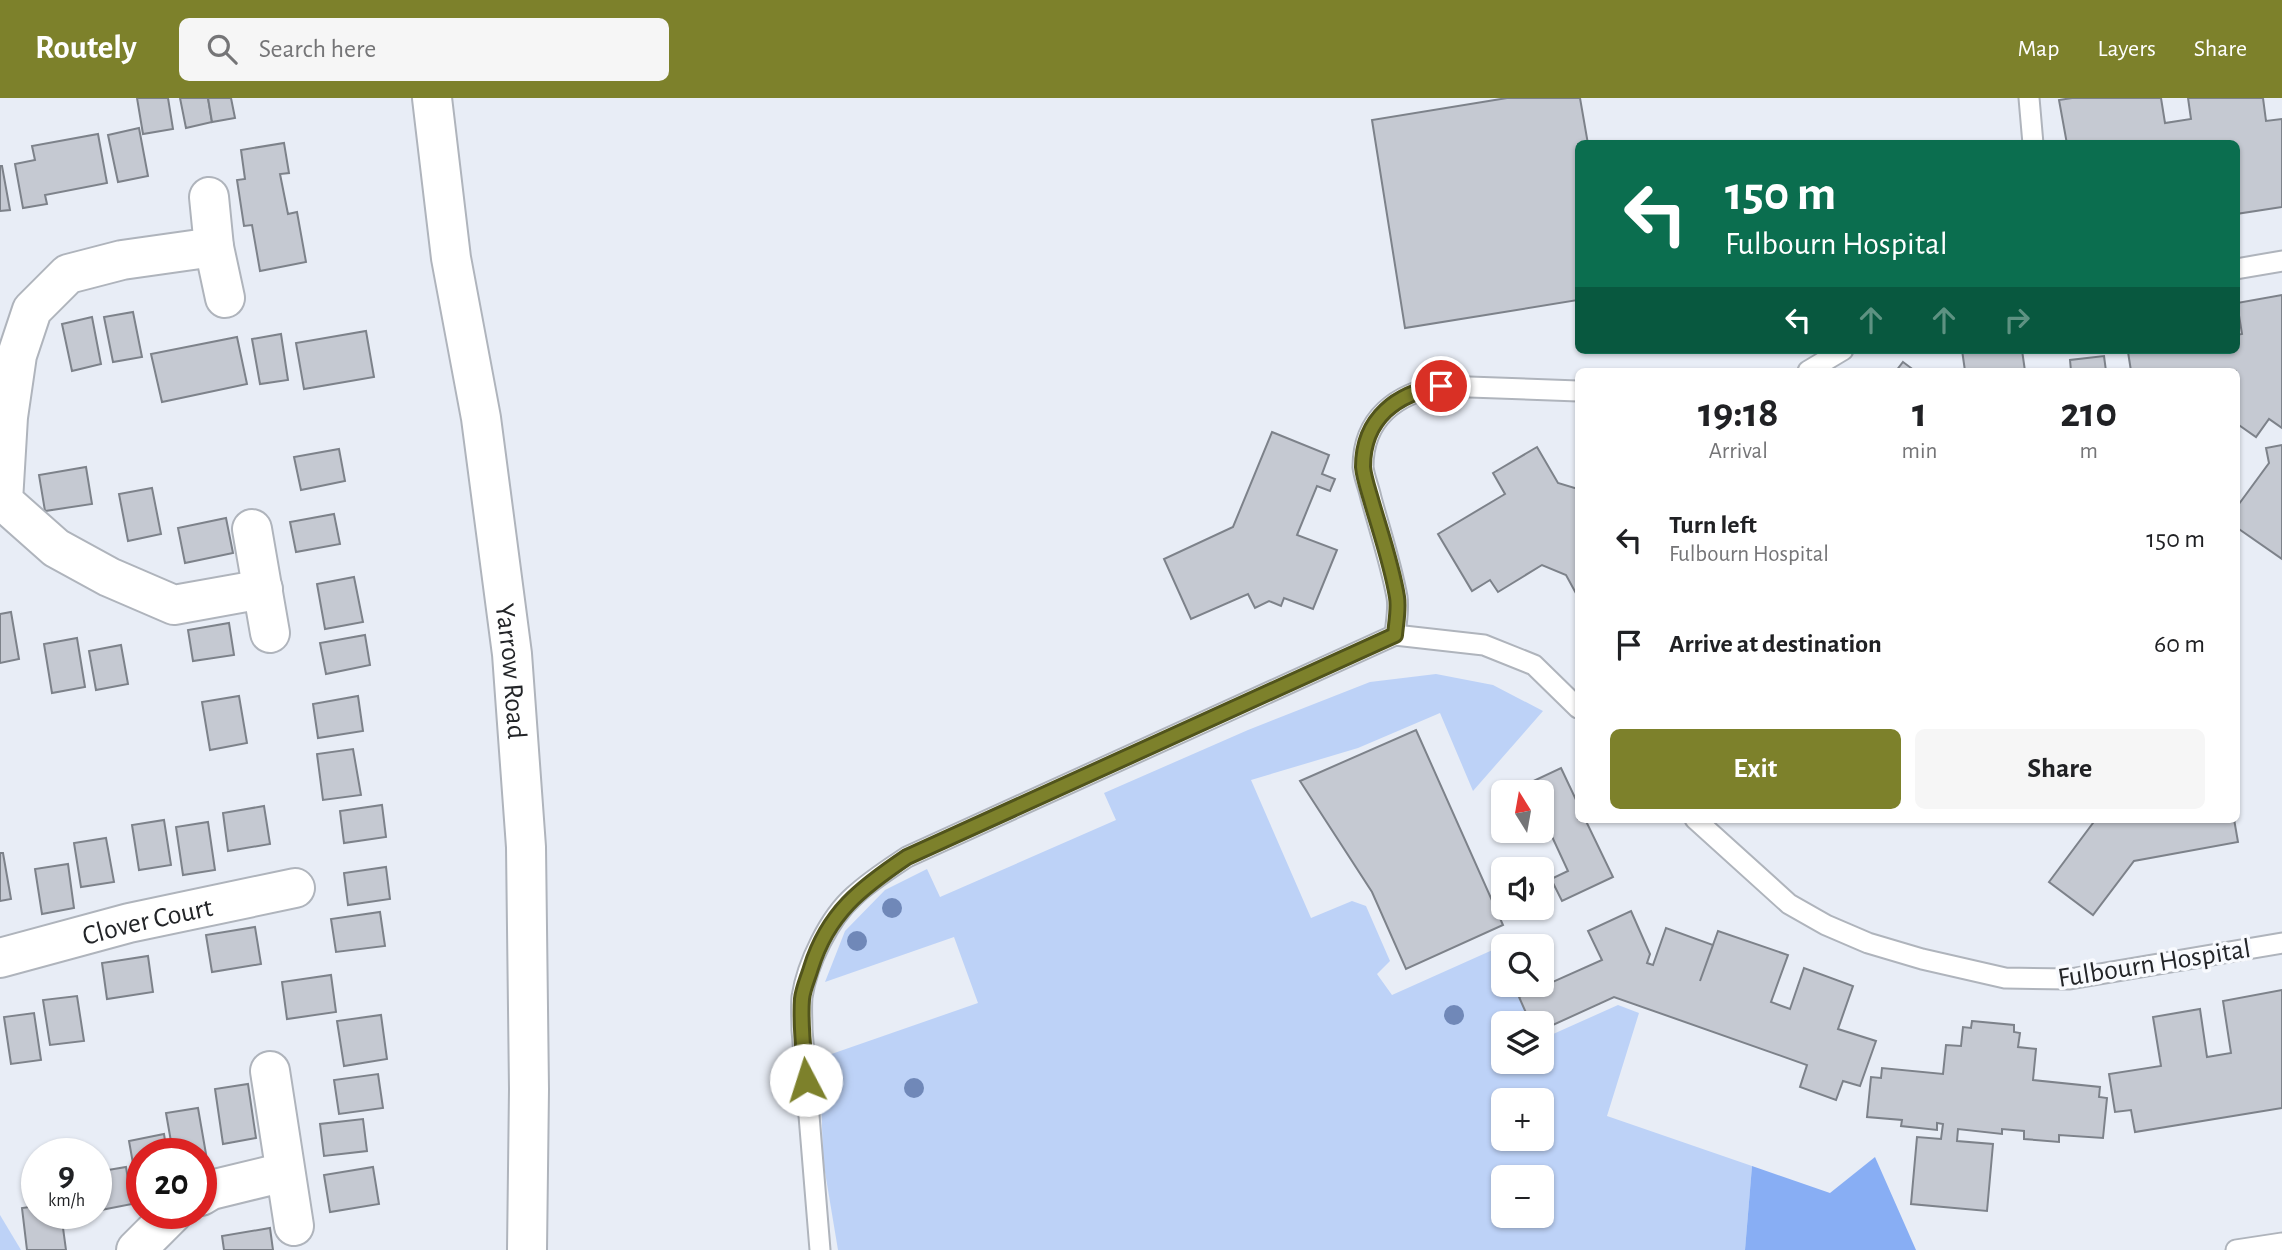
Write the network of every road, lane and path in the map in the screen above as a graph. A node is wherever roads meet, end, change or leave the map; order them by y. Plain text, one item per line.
1 (432, 98) edge
2 (2029, 98) edge
3 (2033, 140) edge
4 (209, 197) dead end
5 (214, 247) junction
6 (2282, 261) edge
7 (2240, 268) edge
8 (225, 298) dead end
9 (1836, 354) edge
10 (1813, 368) edge
11 (1575, 391) edge
12 (2, 502) edge
13 (252, 529) dead end
14 (263, 589) junction
15 (270, 633) dead end
16 (1395, 635) junction
17 (1575, 705) edge
18 (1699, 823) edge
19 (295, 888) dead end
20 (2282, 943) edge
21 (0, 958) edge
22 (270, 1071) dead end
23 (285, 1172) junction
24 (217, 1189) edge
25 (294, 1226) dead end
26 (157, 1229) edge
27 (2282, 1243) edge
28 (136, 1250) edge
29 (527, 1250) edge
30 (820, 1250) edge
31 (2236, 1250) edge

1 - 29 street, Yarrow Road
2 - 3 lane
4 - 5 street
5 - 8 street
5 - 12 street
6 - 7 lane
9 - 10 lane
11 - 16 lane
12 - 14 street
13 - 14 street
14 - 15 street
16 - 17 lane
16 - 30 lane
18 - 20 lane, Fulbourn Hospital
19 - 21 street, Clover Court
22 - 23 street
23 - 24 street
23 - 25 street
26 - 28 street
27 - 31 lane

